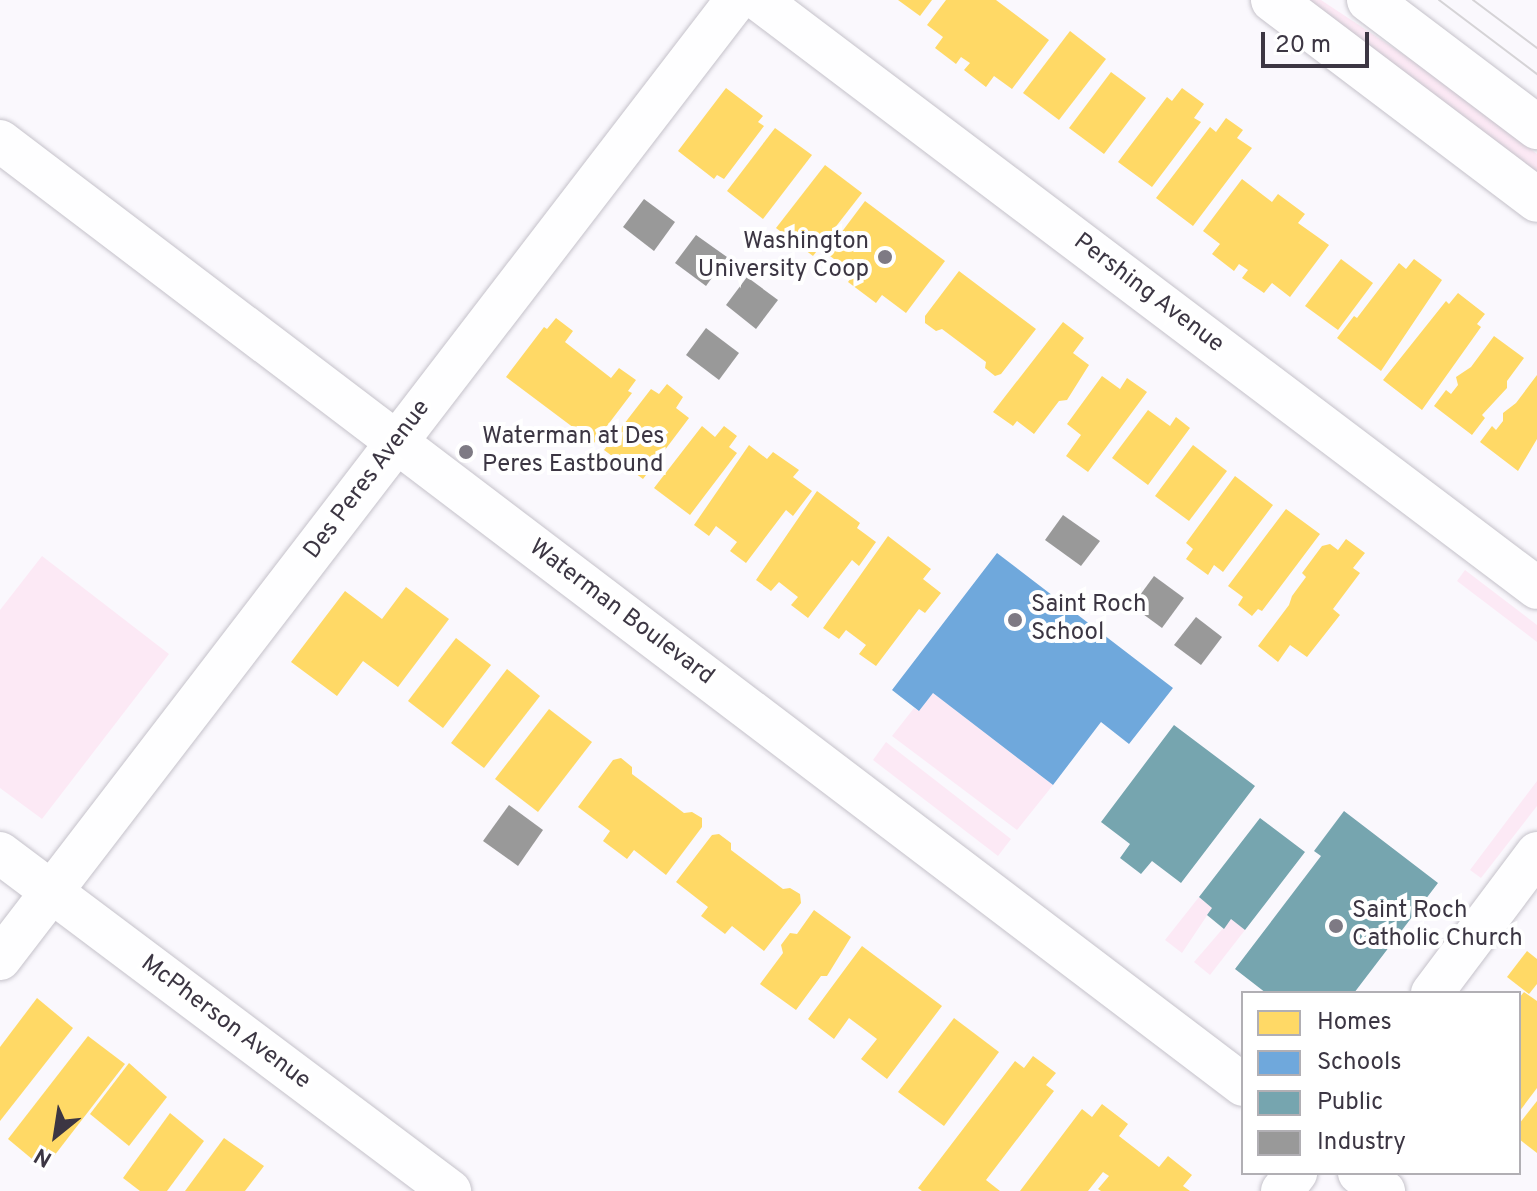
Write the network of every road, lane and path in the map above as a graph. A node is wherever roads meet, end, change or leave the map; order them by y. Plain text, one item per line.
1 (736, 0) edge
2 (759, 0) edge
3 (1273, 0) edge
4 (1369, 0) edge
5 (1537, 127) edge
6 (0, 141) edge
7 (1537, 200) edge
8 (396, 442) junction
9 (1537, 588) edge
10 (0, 853) edge
11 (1537, 853) edge
12 (51, 892) junction
13 (0, 959) edge
14 (1434, 991) edge
15 (1241, 1083) edge
16 (1294, 1175) edge
17 (1362, 1175) edge
18 (450, 1191) edge
19 (1282, 1191) edge
20 (1384, 1191) edge

1 - 8 street, Des Peres Avenue
2 - 9 street, Pershing Avenue
3 - 7 main road
4 - 5 main road
6 - 8 street, Waterman Boulevard
8 - 12 street, Des Peres Avenue
8 - 15 street, Waterman Boulevard
10 - 12 street, McPherson Avenue
11 - 14 street
12 - 13 street, Des Peres Avenue
12 - 18 street, McPherson Avenue
16 - 19 street
17 - 20 street

